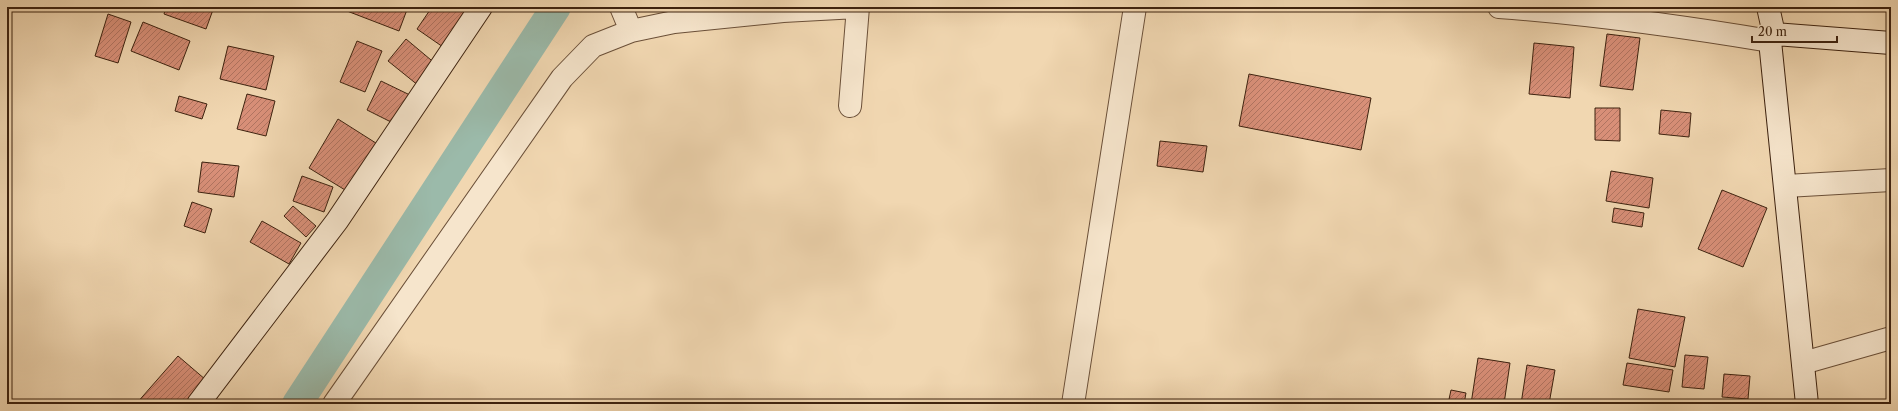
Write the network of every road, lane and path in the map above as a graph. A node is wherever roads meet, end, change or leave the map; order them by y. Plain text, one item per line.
1 (481, 7) edge
2 (857, 7) edge
3 (1135, 7) edge
4 (1499, 7) edge
5 (625, 16) edge
6 (1771, 25) edge
7 (1891, 43) edge
8 (850, 106) dead end
9 (1891, 180) edge
10 (1786, 186) junction
11 (1891, 338) edge
12 (1803, 363) junction
13 (198, 404) edge
14 (334, 404) edge
15 (1073, 404) edge
16 (1807, 404) edge

1 - 13 street
2 - 5 street
2 - 8 street
3 - 15 street
4 - 6 street
5 - 14 street
6 - 7 street
6 - 10 street
9 - 10 street
10 - 12 street
11 - 12 street
12 - 16 street

